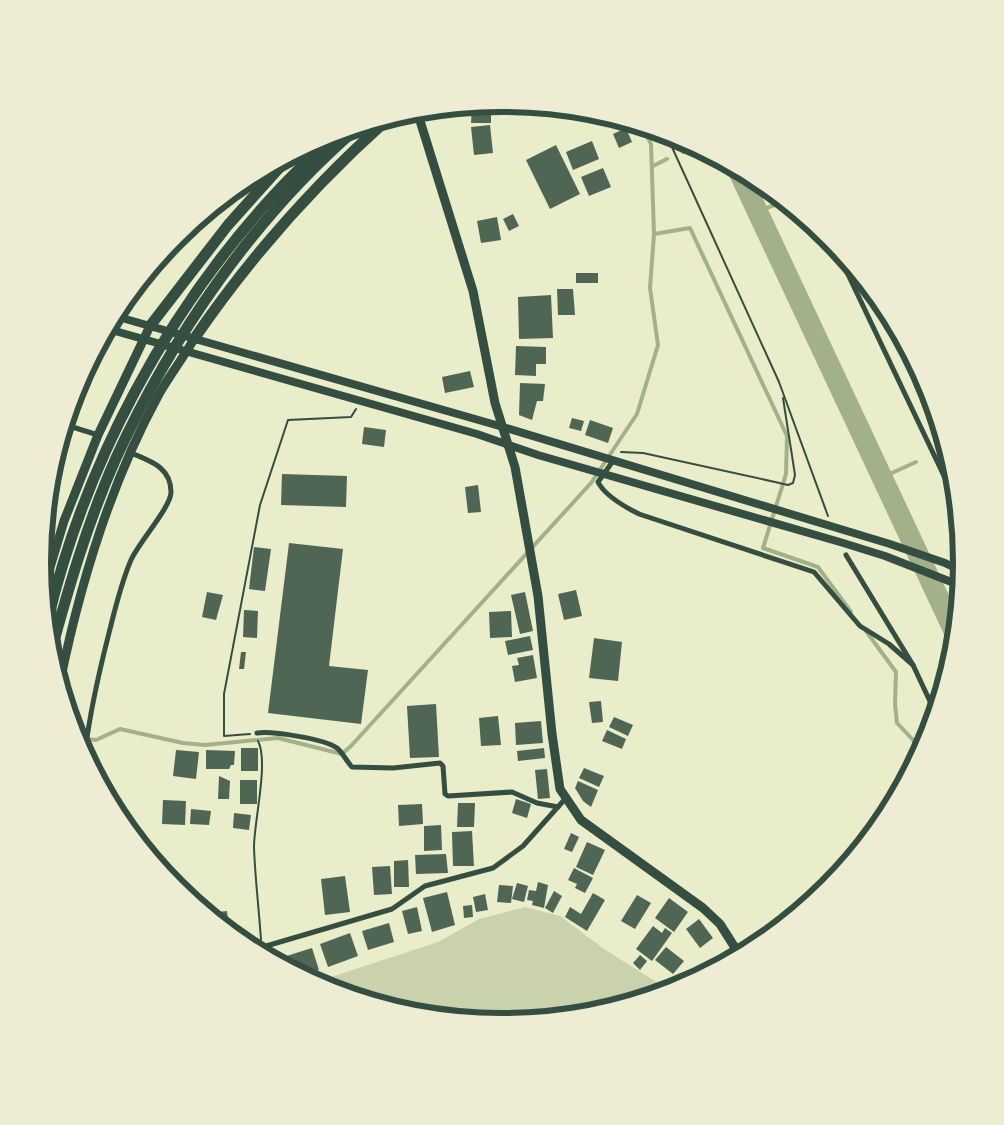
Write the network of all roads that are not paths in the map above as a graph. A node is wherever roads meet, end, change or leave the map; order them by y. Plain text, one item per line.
1 (420, 119) edge
2 (376, 130) edge
3 (343, 141) edge
4 (316, 152) edge
5 (271, 176) edge
6 (845, 270) edge
7 (123, 318) edge
8 (150, 326) junction
9 (115, 332) edge
10 (194, 339) junction
11 (144, 340) junction
12 (186, 353) junction
13 (73, 426) edge
14 (503, 427) junction
15 (98, 436) junction
16 (509, 446) junction
17 (131, 453) junction
18 (613, 461) junction
19 (604, 474) junction
20 (944, 477) edge
21 (846, 555) dead end
22 (51, 564) edge
23 (953, 568) edge
24 (952, 582) edge
25 (53, 603) edge
26 (57, 633) edge
27 (913, 665) junction
28 (64, 666) edge
29 (930, 703) edge
30 (257, 733) road end
31 (87, 738) edge
32 (565, 799) junction
33 (558, 807) junction
34 (266, 946) edge
35 (735, 948) edge

1 - 14 main road
2 - 10 highway
3 - 26 highway
4 - 25 highway
5 - 8 highway
6 - 20 street
7 - 8 street
8 - 10 street
8 - 11 main road
9 - 11 street
10 - 12 main road
10 - 14 street
11 - 12 street
11 - 15 main road
12 - 16 street
12 - 17 main road
13 - 15 street
14 - 16 main road
14 - 18 street
15 - 22 main road
16 - 19 street
16 - 32 main road
17 - 28 main road
17 - 31 street
18 - 19 street
18 - 23 street
19 - 24 street
19 - 27 street
21 - 27 street
27 - 29 street
30 - 33 street
32 - 33 street
32 - 35 main road
33 - 34 street

